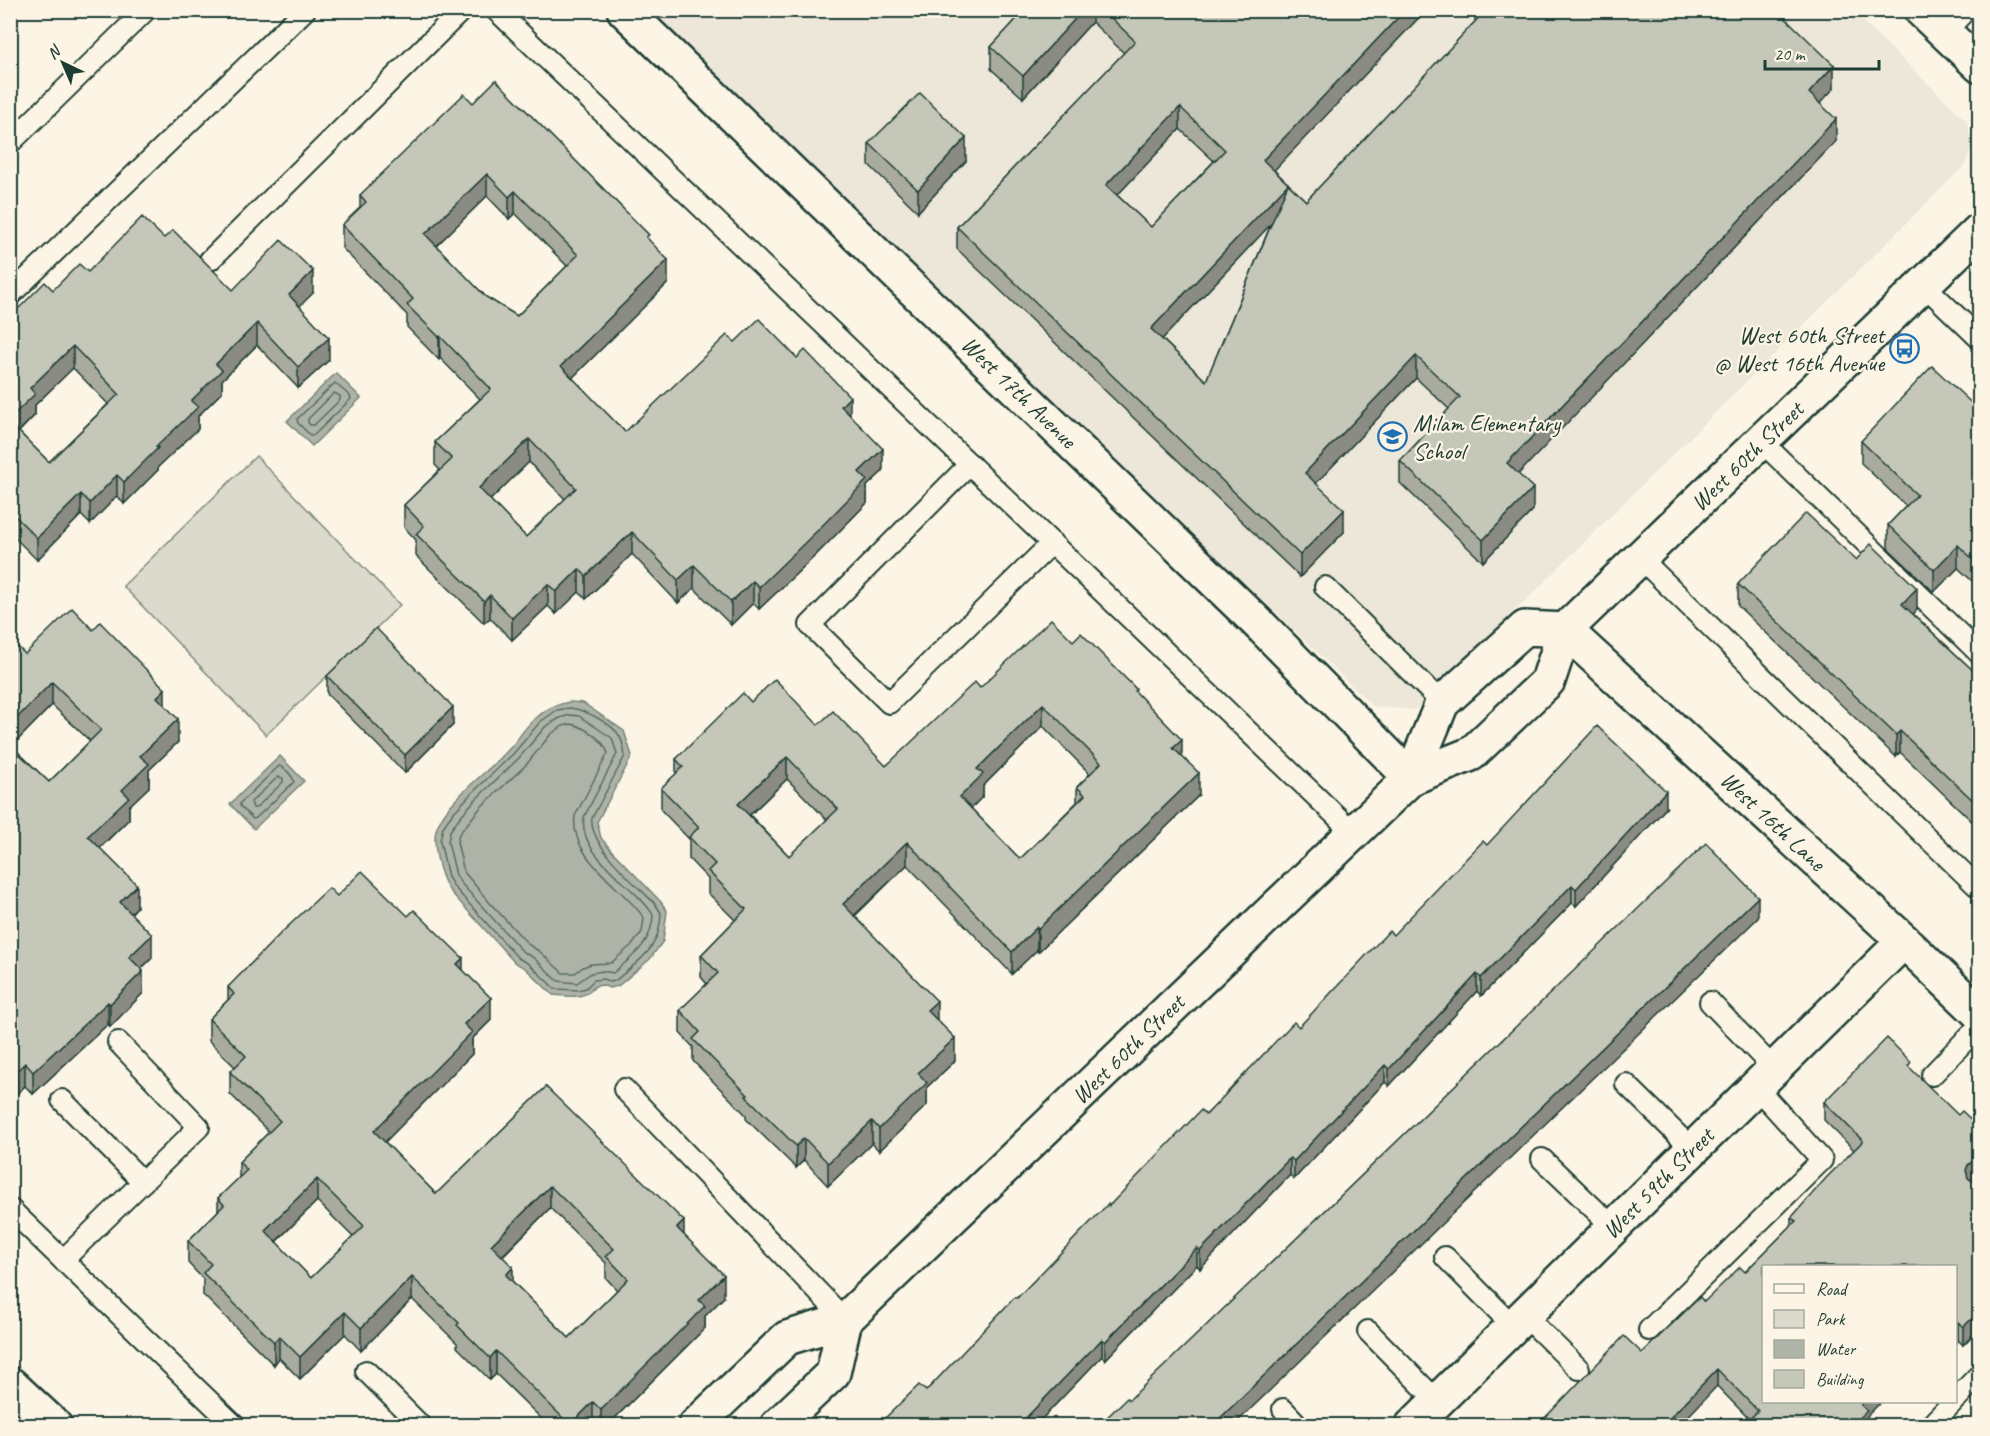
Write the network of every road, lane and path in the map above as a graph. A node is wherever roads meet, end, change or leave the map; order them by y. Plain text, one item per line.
1 (146, 10) edge
2 (305, 10) edge
3 (462, 10) edge
4 (496, 10) edge
5 (624, 10) edge
6 (1921, 10) edge
7 (1955, 22) edge
8 (1980, 66) edge
9 (10, 143) edge
10 (1980, 230) edge
11 (210, 260) dead end
12 (1923, 285) junction
13 (10, 295) edge
14 (1980, 339) edge
15 (1762, 442) junction
16 (970, 464) junction
17 (1052, 543) junction
18 (1640, 558) junction
19 (1325, 587) dead end
20 (1565, 630) junction
21 (1980, 654) edge
22 (1442, 703) junction
23 (1411, 778) junction
24 (1354, 832) junction
25 (1980, 889) edge
26 (1904, 941) junction
27 (1710, 1002) dead end
28 (1980, 1014) edge
29 (1980, 1024) edge
30 (118, 1042) dead end
31 (1932, 1075) dead end
32 (1765, 1078) junction
33 (1626, 1084) dead end
34 (624, 1089) dead end
35 (62, 1100) dead end
36 (1692, 1149) junction
37 (1542, 1159) dead end
38 (143, 1182) junction
39 (14, 1220) edge
40 (1613, 1227) junction
41 (1445, 1257) dead end
42 (63, 1260) junction
43 (845, 1320) junction
44 (1519, 1320) junction
45 (1649, 1330) dead end
46 (1368, 1331) dead end
47 (1579, 1369) dead end
48 (366, 1371) dead end
49 (1980, 1374) edge
50 (1957, 1397) edge
51 (16, 1399) edge
52 (1951, 1403) edge
53 (1283, 1409) dead end
54 (1425, 1417) edge
55 (55, 1425) edge
56 (234, 1425) edge
57 (421, 1425) edge
58 (695, 1425) edge
59 (777, 1425) edge
60 (1299, 1425) edge
61 (1930, 1425) edge

1 - 9 lane
2 - 13 lane
3 - 11 lane
4 - 16 lane
5 - 23 street, West 17th Avenue
6 - 7 street
7 - 8 street
10 - 12 street, West 60th Street
12 - 14 lane
12 - 15 street, West 60th Street
15 - 18 street, West 60th Street
15 - 21 lane
16 - 17 lane
16 - 17 lane
17 - 24 lane
18 - 20 street, West 60th Street
18 - 25 lane
19 - 22 lane
20 - 22 street, West 60th Street
20 - 23 street, West 60th Street
20 - 26 street, West 16th Lane
22 - 23 street, West 60th Street
23 - 24 street, West 60th Street
24 - 43 street, West 60th Street
26 - 28 street, West 16th Lane
26 - 32 street, West 59th Street
27 - 32 lane
29 - 31 lane
30 - 38 lane
32 - 36 street, West 59th Street
32 - 45 lane
33 - 36 lane
34 - 43 lane
35 - 38 lane
36 - 40 street, West 59th Street
37 - 40 lane
38 - 42 lane
39 - 42 lane
40 - 44 street, West 59th Street
41 - 44 lane
42 - 56 lane
43 - 58 street, West 60th Street
43 - 59 street
44 - 47 lane
44 - 54 street, West 59th Street
46 - 54 lane
48 - 57 lane
49 - 50 lane
51 - 55 street
52 - 61 lane
53 - 60 lane

